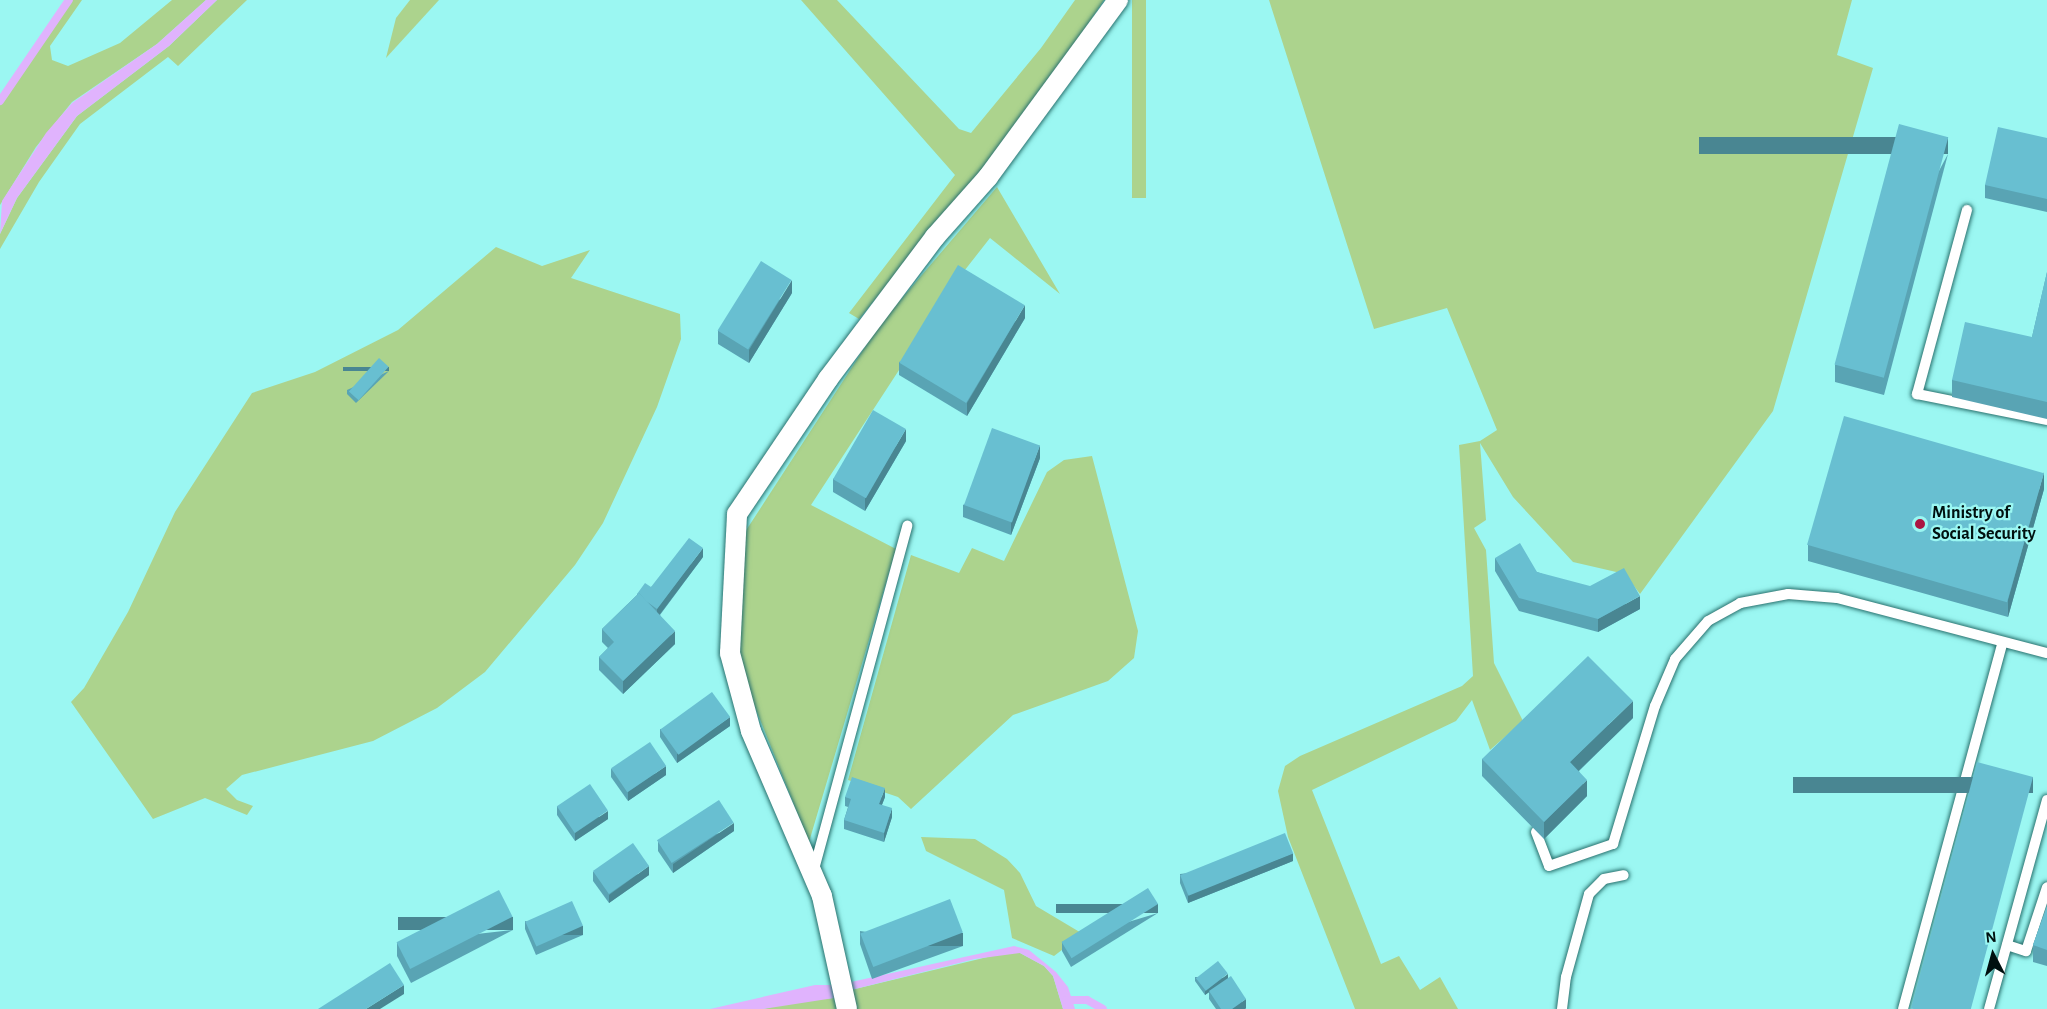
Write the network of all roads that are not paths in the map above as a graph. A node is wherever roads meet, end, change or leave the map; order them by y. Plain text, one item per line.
1 (1118, 0) edge
2 (1967, 210) dead end
3 (2047, 420) edge
4 (907, 526) dead end
5 (2003, 642) junction
6 (2047, 653) edge
7 (2047, 800) edge
8 (1536, 832) edge
9 (1624, 874) dead end
10 (813, 876) junction
11 (2047, 887) edge
12 (2007, 945) junction
13 (847, 1009) edge
14 (1562, 1009) edge
15 (1903, 1009) edge
16 (1989, 1009) edge

1 - 10 street
2 - 3 lane
4 - 10 lane
5 - 6 lane
5 - 8 lane
5 - 15 lane
7 - 12 lane
9 - 14 lane
10 - 13 street
11 - 12 lane
12 - 16 lane

